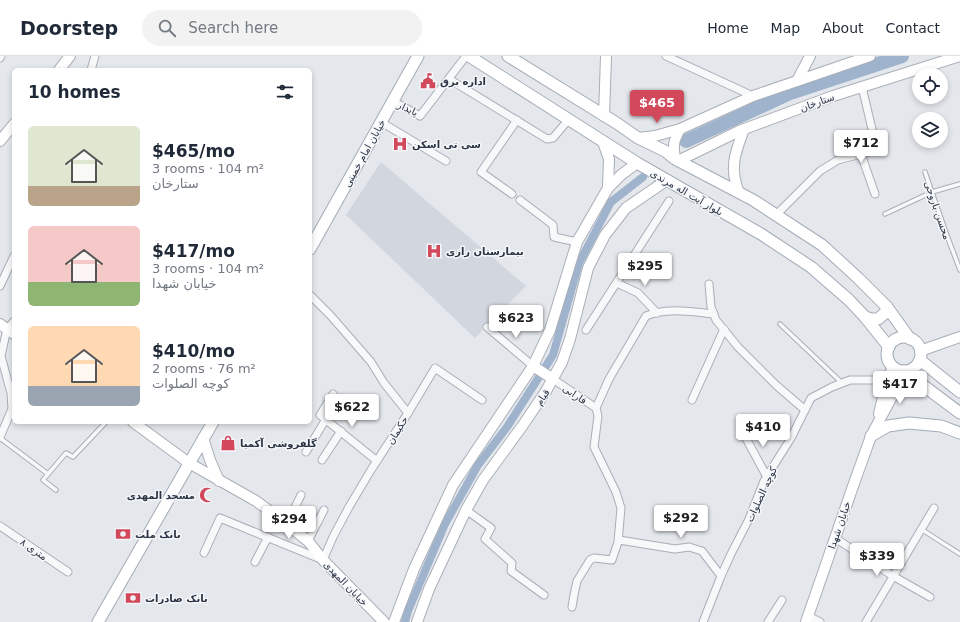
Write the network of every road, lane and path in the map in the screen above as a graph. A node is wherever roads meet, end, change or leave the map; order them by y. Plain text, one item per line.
1 (70, 56) edge
2 (95, 56) edge
3 (418, 56) edge
4 (467, 56) edge
5 (508, 56) edge
6 (606, 56) edge
7 (810, 56) edge
8 (870, 56) edge
9 (960, 56) edge
10 (669, 57) edge
11 (482, 61) edge
12 (61, 68) edge
13 (92, 68) edge
14 (449, 79) junction
15 (797, 81) junction
16 (862, 87) junction
17 (753, 96) junction
18 (393, 101) junction
19 (604, 116) junction
20 (568, 119) junction
21 (517, 120) junction
22 (381, 122) junction
23 (12, 126) edge
24 (680, 129) junction
25 (744, 129) junction
26 (638, 138) junction
27 (0, 141) edge
28 (603, 142) junction
29 (861, 154) junction
30 (677, 160) junction
31 (446, 161) dead end
32 (637, 163) junction
33 (925, 172) dead end
34 (667, 180) junction
35 (960, 184) edge
36 (608, 188) junction
37 (932, 192) junction
38 (739, 193) junction
39 (512, 194) dead end
40 (875, 194) dead end
41 (520, 200) dead end
42 (669, 201) dead end
43 (885, 214) dead end
44 (776, 215) junction
45 (577, 242) junction
46 (312, 245) edge
47 (12, 260) edge
48 (960, 270) edge
49 (617, 283) junction
50 (709, 284) dead end
51 (0, 286) edge
52 (312, 297) edge
53 (887, 307) junction
54 (658, 313) junction
55 (714, 314) junction
56 (865, 318) junction
57 (780, 324) dead end
58 (487, 326) dead end
59 (9, 327) edge
60 (724, 329) junction
61 (586, 330) dead end
62 (960, 337) edge
63 (910, 339) junction
64 (889, 347) junction
65 (920, 356) junction
66 (2, 366) edge
67 (533, 366) junction
68 (899, 370) junction
69 (942, 378) junction
70 (553, 379) junction
71 (887, 380) junction
72 (842, 383) junction
73 (930, 391) junction
74 (960, 392) edge
75 (333, 394) dead end
76 (482, 400) dead end
77 (692, 400) dead end
78 (596, 408) junction
79 (805, 410) junction
80 (408, 413) junction
81 (960, 413) edge
82 (326, 419) junction
83 (104, 424) edge
84 (136, 424) edge
85 (212, 424) edge
86 (741, 428) dead end
87 (341, 431) junction
88 (873, 433) junction
89 (960, 433) edge
90 (0, 437) edge
91 (203, 438) junction
92 (306, 452) dead end
93 (322, 460) dead end
94 (377, 461) junction
95 (188, 463) junction
96 (48, 474) junction
97 (767, 477) junction
98 (219, 481) junction
99 (56, 490) dead end
100 (301, 494) dead end
101 (934, 508) dead end
102 (324, 510) dead end
103 (466, 510) junction
104 (287, 524) junction
105 (0, 526) edge
106 (921, 529) junction
107 (268, 537) junction
108 (835, 538) junction
109 (618, 540) junction
110 (308, 541) junction
111 (204, 553) dead end
112 (960, 554) edge
113 (323, 560) junction
114 (255, 562) dead end
115 (68, 572) dead end
116 (721, 576) junction
117 (893, 576) junction
118 (544, 594) dead end
119 (930, 597) dead end
120 (782, 600) dead end
121 (572, 607) dead end
122 (807, 619) edge
123 (98, 622) edge
124 (384, 622) edge
125 (394, 622) edge
126 (417, 622) edge
127 (703, 622) edge
128 (768, 622) edge
129 (820, 622) edge
130 (866, 622) edge

1 - 12 street
2 - 13 street
3 - 18 main road, خیابان امام خمینی
4 - 11 main road, بلوار آیت اله مرندی
4 - 14 street, پایدار
5 - 19 main road
6 - 19 street
7 - 15 street
8 - 15 street
9 - 16 street, ستارخان
10 - 17 street
11 - 20 main road, بلوار آیت اله مرندی
14 - 18 street, پایدار
14 - 21 street
15 - 17 street
16 - 25 street, ستارخان
16 - 29 street
17 - 24 street
18 - 22 main road, خیابان امام خمینی
19 - 26 main road
20 - 21 street
20 - 28 main road, بلوار آیت اله مرندی
21 - 39 street
22 - 31 street
22 - 46 main road, خیابان امام خمینی
23 - 27 street
24 - 26 street
24 - 30 street
25 - 30 street, ستارخان
25 - 38 street
26 - 30 main road
28 - 32 main road, بلوار آیت اله مرندی
28 - 36 street
29 - 40 street
29 - 44 street
30 - 38 main road
32 - 34 main road, بلوار آیت اله مرندی
32 - 36 street
33 - 37 lane, محسن باروجی
34 - 56 main road, بلوار آیت اله مرندی
34 - 70 street, قیام
35 - 37 lane
36 - 45 street
37 - 43 lane
37 - 48 lane, محسن باروجی
38 - 44 main road
41 - 45 street
42 - 49 street
44 - 53 main road
45 - 67 street
47 - 51 street
49 - 54 street
49 - 61 street
50 - 55 street
52 - 80 street, حکیمان
53 - 56 main road
53 - 63 main road
54 - 55 street
54 - 78 street
55 - 60 street
56 - 64 main road, بلوار آیت اله مرندی
57 - 72 lane
58 - 67 street
59 - 66 street
60 - 77 street
60 - 79 street
62 - 65 street
63 - 64 main road
63 - 65 main road
64 - 68 main road
65 - 68 main road
65 - 69 main road
66 - 90 street
67 - 70 street
67 - 125 street
68 - 71 street, خیابان شهدا
68 - 73 main road
68 - 88 street, خیابان شهدا
69 - 73 main road
69 - 74 main road
70 - 78 street, فارابی
70 - 103 street, قیام
71 - 72 street, کوچه الصلوات
71 - 88 street, خیابان شهدا
72 - 79 street, کوچه الصلوات
73 - 81 main road
75 - 82 street
76 - 80 street
78 - 109 street
79 - 97 street, کوچه الصلوات
80 - 94 street, حکیمان
82 - 87 street
82 - 92 street
83 - 96 lane
84 - 95 street, خیابان المهدی
85 - 91 main road
86 - 97 street
87 - 93 street
87 - 94 street
88 - 89 main road
88 - 108 street, خیابان شهدا
90 - 96 lane
91 - 95 main road
91 - 98 street
94 - 113 street, حکیمان
95 - 98 street, خیابان المهدی
95 - 123 main road
96 - 99 lane
97 - 116 street, کوچه الصلوات
98 - 104 street, خیابان المهدی
100 - 104 street
101 - 106 street
102 - 110 street
103 - 118 street
103 - 126 street, قیام
104 - 110 street, خیابان المهدی
105 - 115 street, ۸ متری
106 - 112 lane
106 - 117 street
107 - 111 street
107 - 113 street
107 - 114 street
108 - 117 street
108 - 122 street, خیابان شهدا
109 - 116 street
109 - 121 street
110 - 113 street, خیابان المهدی
113 - 124 street, خیابان المهدی
116 - 127 street, کوچه الصلوات
117 - 119 street
117 - 130 street
120 - 128 street
122 - 129 street

